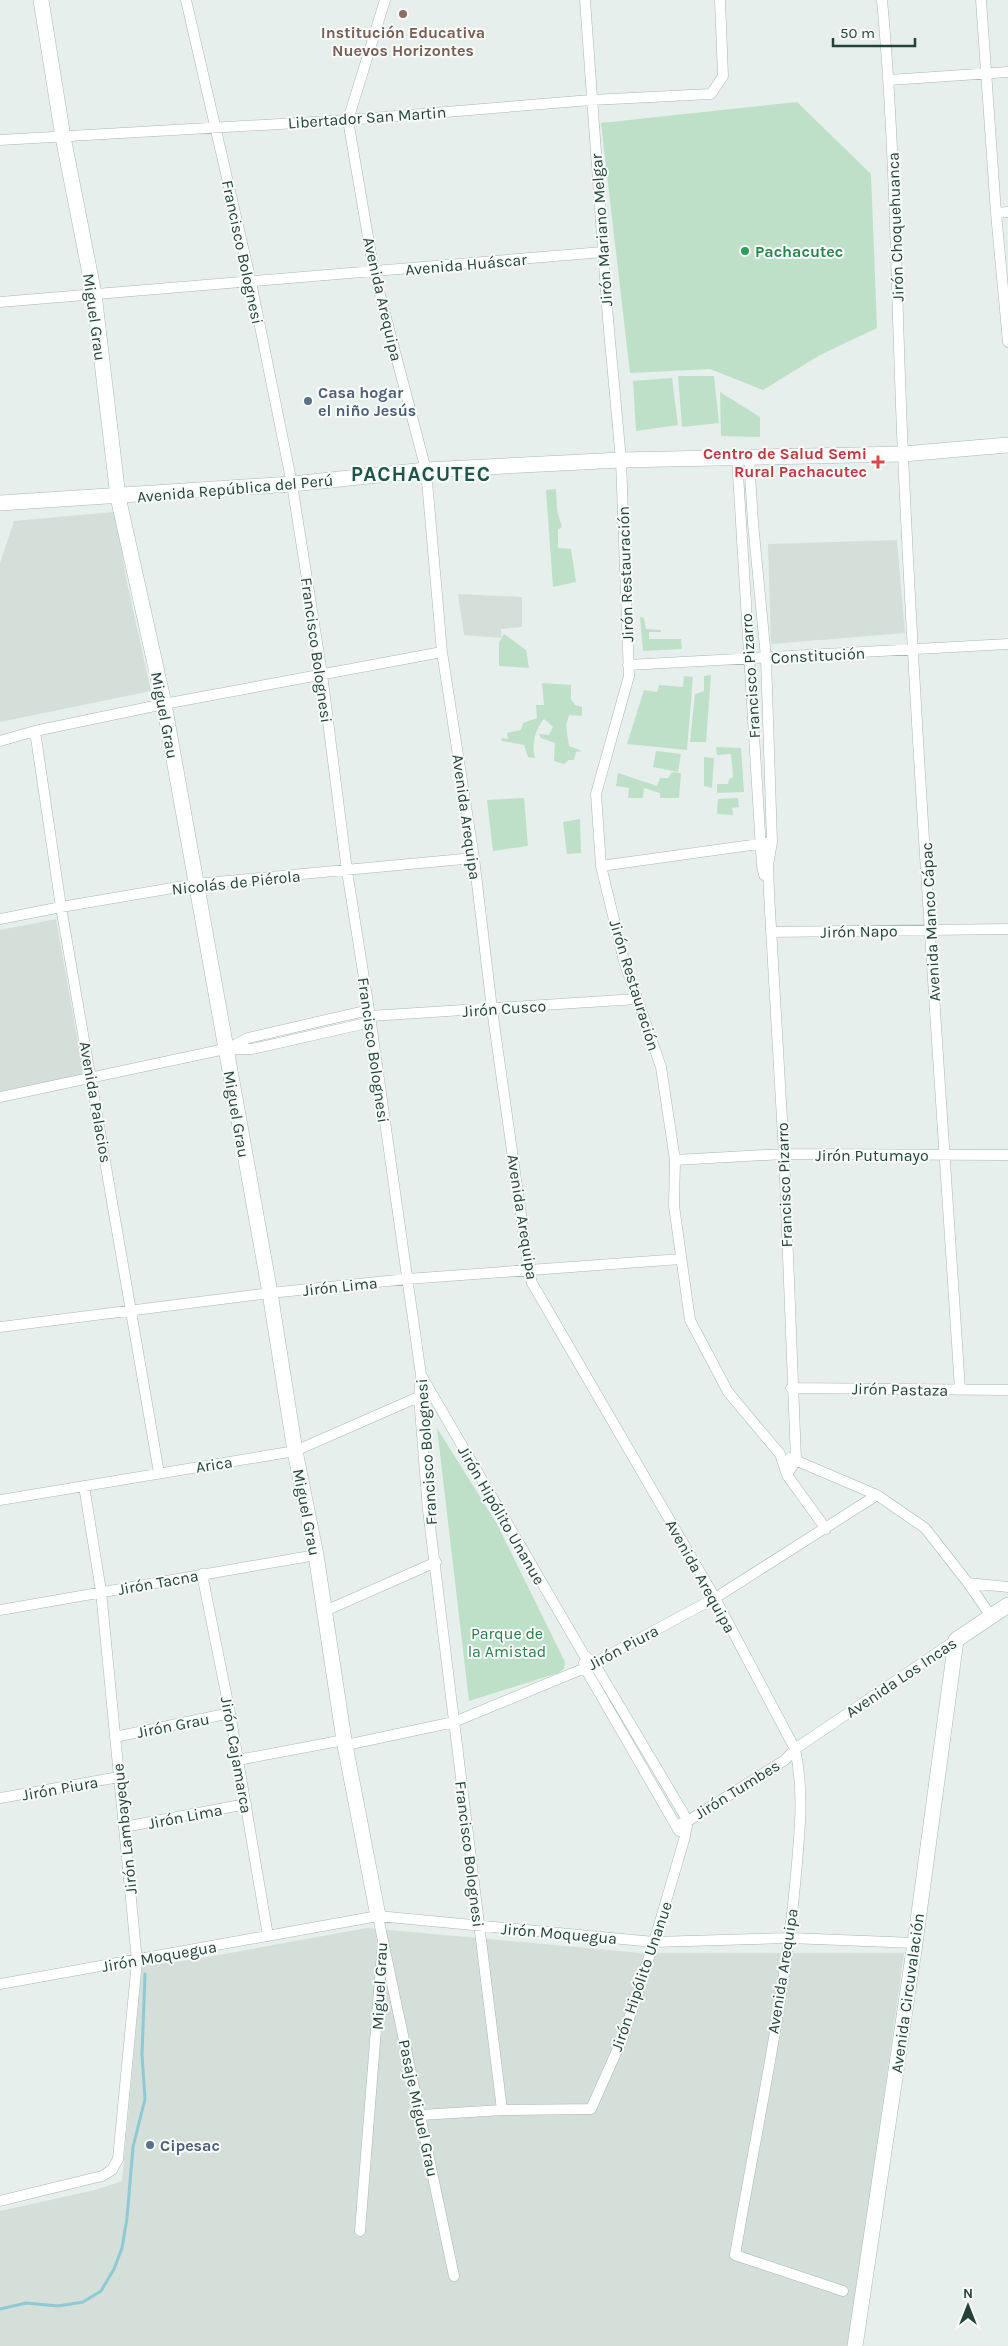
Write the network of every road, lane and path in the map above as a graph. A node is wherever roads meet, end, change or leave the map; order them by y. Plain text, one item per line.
1 (41, 0) edge
2 (186, 0) edge
3 (385, 0) edge
4 (585, 0) edge
5 (720, 0) edge
6 (882, 0) edge
7 (981, 0) edge
8 (1008, 72) edge
9 (987, 75) junction
10 (889, 80) junction
11 (591, 100) junction
12 (348, 120) junction
13 (217, 128) junction
14 (63, 137) junction
15 (0, 140) edge
16 (1008, 212) edge
17 (996, 213) junction
18 (603, 252) junction
19 (374, 272) junction
20 (251, 282) junction
21 (94, 294) junction
22 (0, 302) edge
23 (1008, 342) edge
24 (1008, 445) edge
25 (903, 454) junction
26 (743, 457) junction
27 (621, 460) junction
28 (426, 470) junction
29 (292, 484) junction
30 (118, 497) junction
31 (0, 503) edge
32 (1008, 644) edge
33 (914, 649) junction
34 (442, 652) junction
35 (748, 658) junction
36 (766, 658) junction
37 (628, 665) junction
38 (322, 674) junction
39 (164, 704) junction
40 (35, 731) junction
41 (0, 741) edge
42 (772, 842) junction
43 (761, 844) junction
44 (474, 858) junction
45 (601, 866) junction
46 (347, 871) junction
47 (196, 884) junction
48 (769, 893) junction
49 (61, 906) junction
50 (0, 919) edge
51 (1008, 929) edge
52 (930, 930) junction
53 (771, 932) junction
54 (637, 999) junction
55 (492, 1009) junction
56 (370, 1016) junction
57 (225, 1050) junction
58 (92, 1078) junction
59 (0, 1097) edge
60 (784, 1154) junction
61 (945, 1155) junction
62 (1008, 1155) edge
63 (676, 1160) junction
64 (681, 1259) junction
65 (529, 1272) junction
66 (408, 1279) junction
67 (270, 1293) junction
68 (131, 1310) junction
69 (0, 1327) edge
70 (421, 1375) junction
71 (792, 1388) junction
72 (960, 1390) junction
73 (1008, 1390) edge
74 (431, 1392) junction
75 (419, 1397) junction
76 (295, 1451) junction
77 (780, 1454) junction
78 (796, 1460) junction
79 (159, 1474) junction
80 (787, 1476) junction
81 (84, 1486) junction
82 (877, 1495) junction
83 (0, 1500) edge
84 (826, 1529) junction
85 (316, 1555) junction
86 (436, 1562) junction
87 (202, 1574) junction
88 (968, 1583) junction
89 (1008, 1587) edge
90 (101, 1591) junction
91 (715, 1598) junction
92 (1008, 1605) edge
93 (0, 1610) edge
94 (325, 1610) junction
95 (991, 1616) junction
96 (956, 1640) junction
97 (589, 1665) junction
98 (230, 1714) junction
99 (454, 1722) junction
100 (115, 1737) junction
101 (345, 1742) junction
102 (795, 1749) junction
103 (238, 1760) junction
104 (119, 1778) junction
105 (0, 1798) edge
106 (246, 1804) junction
107 (688, 1821) junction
108 (676, 1825) junction
109 (124, 1827) junction
110 (684, 1840) junction
111 (378, 1916) junction
112 (479, 1926) junction
113 (268, 1936) junction
114 (790, 1938) junction
115 (383, 1941) junction
116 (654, 1942) junction
117 (915, 1943) junction
118 (137, 1961) junction
119 (0, 1984) edge
120 (502, 2110) junction
121 (421, 2115) junction
122 (0, 2201) edge
123 (360, 2231) dead end
124 (454, 2276) dead end
125 (843, 2290) dead end
126 (855, 2346) edge

1 - 14 street, Miguel Grau
2 - 13 street, Francisco Bolognesi
3 - 12 street
4 - 11 street, Jirón Mariano Melgar
5 - 11 street, Libertador San Martin
6 - 10 street, Jirón Choquehuanca
7 - 9 street
8 - 9 street
9 - 10 street
9 - 17 street
10 - 25 street, Jirón Choquehuanca
11 - 12 street, Libertador San Martin
11 - 18 street, Jirón Mariano Melgar
12 - 13 street, Libertador San Martin
12 - 19 street, Avenida Arequipa
13 - 14 street, Libertador San Martin
13 - 20 street, Francisco Bolognesi
14 - 15 street, Libertador San Martin
14 - 21 street, Miguel Grau
16 - 17 street
17 - 23 street
18 - 19 street, Avenida Huáscar
18 - 27 street, Jirón Mariano Melgar
19 - 20 street, Avenida Huáscar
19 - 28 street, Avenida Arequipa
20 - 21 street, Avenida Huáscar
20 - 29 street, Francisco Bolognesi
21 - 22 street, Avenida Huáscar
21 - 30 street, Miguel Grau
24 - 25 street, Avenida República del Perú
25 - 26 street, Avenida República del Perú
25 - 33 street, Avenida Manco Cápac
26 - 27 street, Avenida República del Perú
26 - 35 street, Francisco Pizarro
26 - 36 street, Francisco Pizarro
27 - 28 street, Avenida República del Perú
27 - 37 street, Jirón Restauración
28 - 29 street, Avenida República del Perú
28 - 34 street, Avenida Arequipa
29 - 30 street, Avenida República del Perú
29 - 38 street, Francisco Bolognesi
30 - 31 street, Avenida República del Perú
30 - 39 street, Miguel Grau
32 - 33 street, Constitución
33 - 36 street, Constitución
33 - 52 street, Avenida Manco Cápac
34 - 38 street
34 - 44 street, Avenida Arequipa
35 - 36 street, Constitución
35 - 37 street, Constitución
35 - 43 street, Francisco Pizarro
36 - 42 street, Francisco Pizarro
37 - 45 street, Jirón Restauración
38 - 39 street
38 - 46 street, Francisco Bolognesi
39 - 40 street
39 - 47 street, Miguel Grau
40 - 41 street
40 - 49 street, Avenida Palacios
42 - 43 street
42 - 48 street, Francisco Pizarro
43 - 45 street
43 - 48 street, Francisco Pizarro
44 - 46 street, Nicolás de Piérola
44 - 55 street, Avenida Arequipa
45 - 54 street, Jirón Restauración
46 - 47 street, Nicolás de Piérola
46 - 56 street, Francisco Bolognesi
47 - 49 street, Nicolás de Piérola
47 - 57 street, Miguel Grau
48 - 53 street, Francisco Pizarro
49 - 50 street, Nicolás de Piérola
49 - 58 street, Avenida Palacios
51 - 52 street, Jirón Napo
52 - 53 street, Jirón Napo
52 - 61 street, Avenida Manco Cápac
53 - 60 street, Francisco Pizarro
54 - 55 street, Jirón Cusco
54 - 63 street, Jirón Restauración
55 - 56 street, Jirón Cusco
55 - 65 street, Avenida Arequipa
56 - 57 street, Jirón Cusco
56 - 66 street, Francisco Bolognesi
57 - 58 street, Jirón Cusco
57 - 67 street, Miguel Grau
58 - 59 street, Jirón Cusco
58 - 68 street, Avenida Palacios
60 - 61 street, Jirón Putumayo
60 - 63 street, Jirón Putumayo
60 - 71 street, Francisco Pizarro
61 - 62 street, Jirón Putumayo
61 - 72 street, Avenida Manco Cápac
63 - 64 street, Jirón Restauración
64 - 65 street, Jirón Lima
64 - 77 street, Jirón Restauración
65 - 66 street, Jirón Lima
65 - 91 street, Avenida Arequipa
66 - 67 street, Jirón Lima
66 - 70 street, Francisco Bolognesi
67 - 68 street, Jirón Lima
67 - 76 street, Miguel Grau
68 - 69 street, Jirón Lima
68 - 79 street, Avenida Palacios
70 - 74 street, Jirón Hipólito Unanue
70 - 75 street, Francisco Bolognesi
71 - 72 street, Jirón Pastaza
71 - 78 street, Francisco Pizarro
72 - 73 street, Jirón Pastaza
74 - 75 street, Arica
74 - 97 street, Jirón Hipólito Unanue
75 - 76 street, Arica
75 - 86 street, Francisco Bolognesi
76 - 79 street, Arica
76 - 85 street, Miguel Grau
77 - 78 street, Jirón Restauración
77 - 80 street, Jirón Restauración
78 - 80 street
78 - 82 street, Jirón Restauración
79 - 81 street, Arica
80 - 84 street, Jirón Restauración
81 - 83 street, Arica
81 - 90 street, Jirón Lambayeque
82 - 84 street, Jirón Piura
82 - 88 street, Jirón Restauración
84 - 91 street, Jirón Piura
85 - 87 street, Jirón Tacna
85 - 94 street, Miguel Grau
86 - 94 street
86 - 99 street, Francisco Bolognesi
87 - 90 street, Jirón Tacna
87 - 98 street, Jirón Cajamarca
88 - 89 street
88 - 95 street, Jirón Restauración
90 - 93 street, Jirón Tacna
90 - 100 street, Jirón Lambayeque
91 - 97 street, Jirón Piura
91 - 102 street, Avenida Arequipa
92 - 95 street, Avenida Los Incas
94 - 101 street, Miguel Grau
95 - 96 street, Avenida Los Incas
96 - 102 street, Avenida Los Incas
96 - 117 street, Avenida Circuvalación
97 - 99 street, Jirón Piura
97 - 107 street, Jirón Hipólito Unanue
97 - 108 street, Jirón Hipólito Unanue
98 - 100 street, Jirón Grau
98 - 103 street, Jirón Cajamarca
99 - 101 street, Jirón Piura
99 - 112 street, Francisco Bolognesi
100 - 104 street, Jirón Lambayeque
101 - 103 street, Jirón Piura
101 - 111 street, Miguel Grau
102 - 107 street, Jirón Tumbes
102 - 114 street, Avenida Arequipa
103 - 106 street, Jirón Cajamarca
104 - 105 street, Jirón Piura
104 - 109 street, Jirón Lambayeque
106 - 109 street, Jirón Lima
106 - 113 street, Jirón Cajamarca
107 - 108 street, Jirón Tumbes
107 - 110 street, Jirón Hipólito Unanue
108 - 110 street, Jirón Hipólito Unanue
109 - 118 street, Jirón Lambayeque
110 - 116 street, Jirón Hipólito Unanue
111 - 112 street, Jirón Moquegua
111 - 113 street, Jirón Moquegua
111 - 115 street, Miguel Grau
112 - 116 street, Jirón Moquegua
112 - 120 street, Francisco Bolognesi
113 - 118 street, Jirón Moquegua
114 - 116 street, Jirón Moquegua
114 - 117 street, Jirón Moquegua
114 - 125 street, Avenida Arequipa
115 - 121 street, Pasaje Miguel Grau
115 - 123 street, Miguel Grau
116 - 120 street, Jirón Hipólito Unanue
117 - 126 street, Avenida Circuvalación
118 - 119 street, Jirón Moquegua
118 - 122 street, Jirón Lambayeque
120 - 121 street
121 - 124 street, Pasaje Miguel Grau

